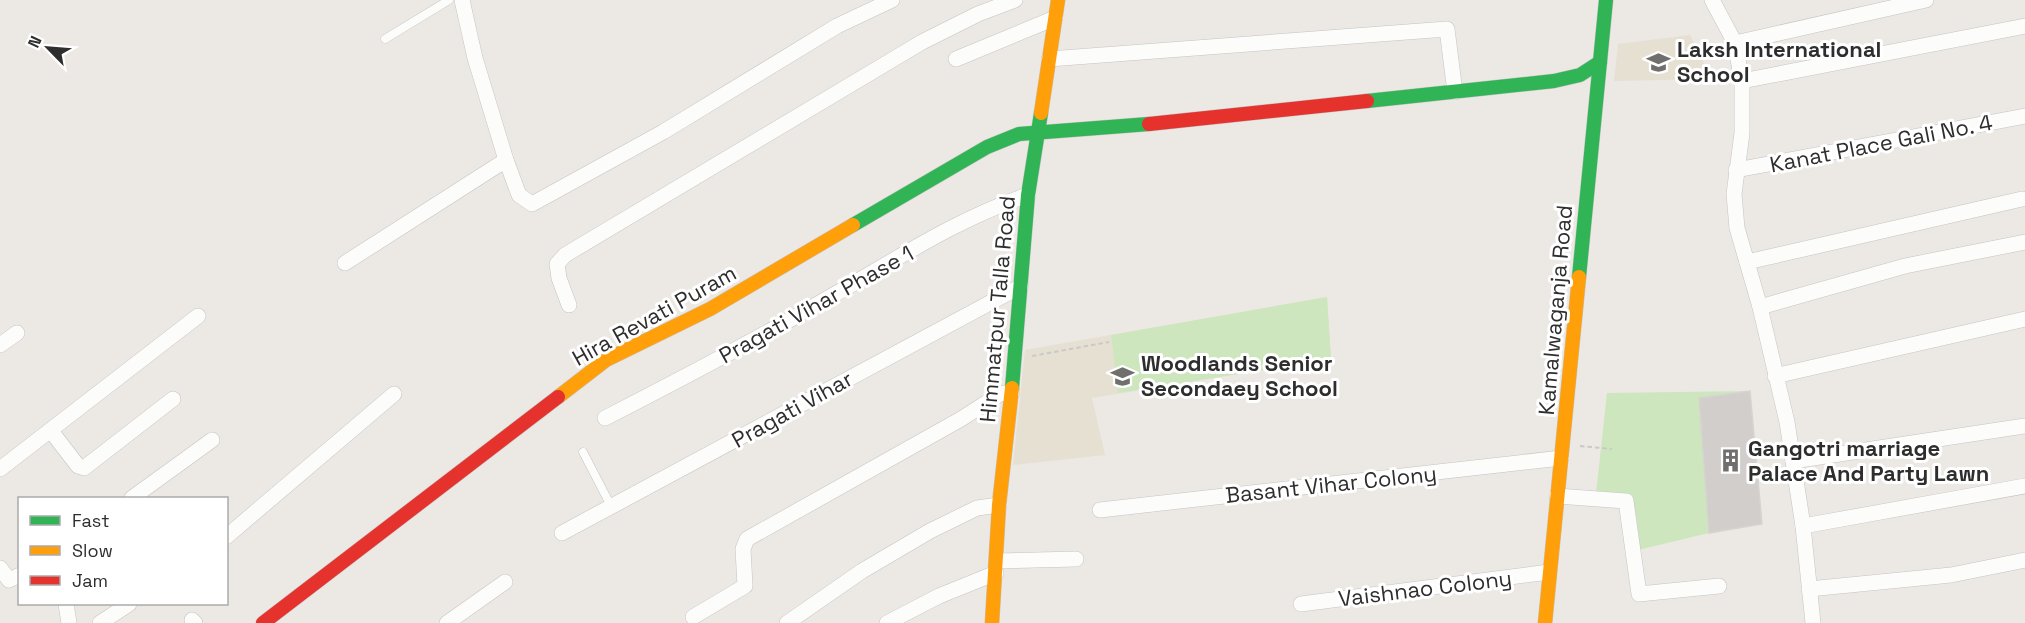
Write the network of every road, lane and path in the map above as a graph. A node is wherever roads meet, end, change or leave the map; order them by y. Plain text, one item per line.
1 (448, 0) edge
2 (462, 0) edge
3 (892, 0) edge
4 (1015, 0) edge
5 (1058, 0) edge
6 (1606, 0) edge
7 (1712, 0) edge
8 (1926, 0) edge
9 (1055, 18) junction
10 (2025, 26) edge
11 (385, 39) dead end
12 (1735, 43) junction
13 (1049, 58) junction
14 (956, 59) dead end
15 (1600, 62) junction
16 (1742, 81) junction
17 (1455, 92) junction
18 (2025, 116) edge
19 (1036, 134) junction
20 (506, 160) junction
21 (1737, 170) junction
22 (1028, 195) junction
23 (2022, 199) dead end
24 (2025, 242) edge
25 (1747, 262) junction
26 (345, 263) dead end
27 (1021, 286) junction
28 (569, 305) dead end
29 (1760, 308) junction
30 (198, 316) dead end
31 (2025, 319) edge
32 (17, 333) dead end
33 (1109, 342) dead end
34 (0, 345) edge
35 (1015, 359) junction
36 (1775, 376) junction
37 (1012, 392) junction
38 (394, 394) dead end
39 (173, 399) dead end
40 (605, 418) dead end
41 (2025, 426) edge
42 (51, 431) junction
43 (212, 440) dead end
44 (1612, 449) dead end
45 (583, 452) dead end
46 (1562, 452) junction
47 (1793, 461) junction
48 (0, 470) edge
49 (2025, 486) edge
50 (1557, 496) junction
51 (133, 497) edge
52 (999, 505) junction
53 (611, 506) junction
54 (1100, 510) dead end
55 (1803, 526) junction
56 (562, 533) dead end
57 (228, 535) edge
58 (1076, 559) dead end
59 (2025, 561) edge
60 (996, 567) junction
61 (0, 568) edge
62 (1549, 572) junction
63 (18, 576) edge
64 (504, 582) dead end
65 (1719, 586) dead end
66 (1809, 589) junction
67 (1301, 604) dead end
68 (66, 605) edge
69 (126, 605) edge
70 (693, 617) dead end
71 (69, 623) edge
72 (100, 623) edge
73 (263, 623) edge
74 (447, 623) edge
75 (787, 623) edge
76 (887, 623) edge
77 (992, 623) edge
78 (1545, 623) edge
79 (1813, 623) edge

1 - 11 lane
2 - 20 street
3 - 20 street
4 - 28 street
5 - 9 street, Himmatpur Talla Road
6 - 15 street, Kamalwaganja Road
7 - 12 street
8 - 12 street
9 - 13 street, Himmatpur Talla Road
9 - 14 street
10 - 16 street
12 - 16 street
13 - 17 street
13 - 19 street, Himmatpur Talla Road
15 - 17 street, Hira Revati Puram
15 - 46 street, Kamalwaganja Road
16 - 21 street
17 - 19 street, Hira Revati Puram
18 - 21 street, Kanat Place Gali No. 4
19 - 22 street, Himmatpur Talla Road
19 - 73 street, Hira Revati Puram
20 - 26 street
21 - 25 street
22 - 27 street, Himmatpur Talla Road
22 - 40 street, Pragati Vihar Phase 1
23 - 25 street
24 - 29 street
25 - 29 street
27 - 35 street, Himmatpur Talla Road
27 - 53 street, Pragati Vihar
29 - 36 street
30 - 42 street
31 - 36 street
32 - 34 street
33 - 35 path
35 - 37 street, Himmatpur Talla Road
36 - 47 street
37 - 52 street, Himmatpur Talla Road
37 - 70 street
38 - 57 street
39 - 42 street
41 - 47 street
42 - 48 street
43 - 51 street
44 - 46 path
45 - 53 lane
46 - 50 street, Kamalwaganja Road
46 - 54 street, Basant Vihar Colony
47 - 55 street
49 - 55 street
50 - 62 street, Kamalwaganja Road
50 - 65 street
52 - 60 street, Himmatpur Talla Road
52 - 75 street
53 - 56 street, Pragati Vihar
55 - 66 street
58 - 60 street
59 - 66 street
60 - 76 street
60 - 77 street, Himmatpur Talla Road
61 - 63 street
62 - 67 street, Vaishnao Colony
62 - 78 street, Kamalwaganja Road
64 - 74 street
66 - 79 street
68 - 71 street
69 - 72 street

